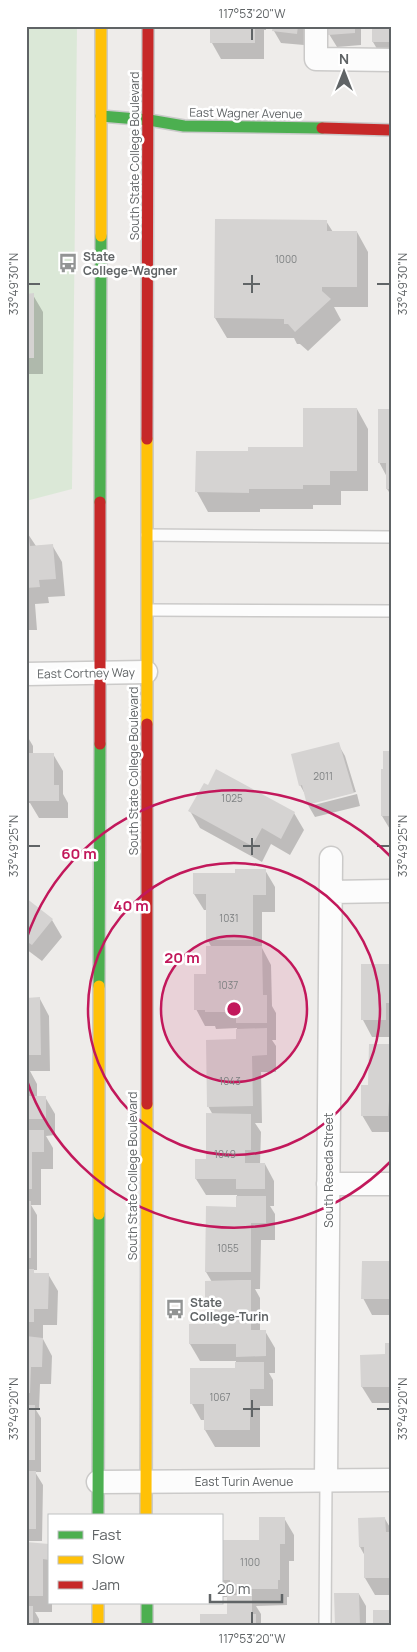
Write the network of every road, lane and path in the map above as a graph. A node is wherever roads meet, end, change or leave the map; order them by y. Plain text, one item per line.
1 (102, 26) edge
2 (148, 26) edge
3 (316, 26) edge
4 (391, 60) edge
5 (101, 116) junction
6 (149, 120) junction
7 (391, 130) edge
8 (147, 535) junction
9 (391, 537) edge
10 (147, 610) junction
11 (391, 611) edge
12 (146, 672) junction
13 (100, 673) junction
14 (26, 674) edge
15 (331, 858) dead end
16 (391, 891) edge
17 (331, 892) junction
18 (328, 1184) junction
19 (391, 1184) edge
20 (391, 1480) edge
21 (326, 1481) junction
22 (98, 1482) junction
23 (146, 1482) junction
24 (98, 1514) edge
25 (146, 1514) edge
26 (98, 1604) edge
27 (146, 1604) edge
28 (98, 1626) edge
29 (147, 1626) edge
30 (325, 1626) edge

1 - 5 main road
2 - 6 main road, South State College Boulevard
3 - 4 street
5 - 6 main road, East Wagner Avenue
5 - 13 main road
6 - 7 main road, East Wagner Avenue
6 - 8 main road, South State College Boulevard
8 - 9 lane
8 - 10 main road, South State College Boulevard
10 - 11 lane
10 - 12 main road, South State College Boulevard
12 - 13 street, East Cortney Way
12 - 23 main road, South State College Boulevard
13 - 14 street, East Cortney Way
13 - 22 main road
15 - 17 street, South Reseda Street
16 - 17 street
17 - 18 street, South Reseda Street
18 - 19 street
18 - 21 street, South Reseda Street
20 - 21 street, East Turin Avenue
21 - 23 street, East Turin Avenue
21 - 30 lane
22 - 23 street, East Turin Avenue
22 - 24 main road
23 - 25 main road, South State College Boulevard
26 - 28 main road
27 - 29 main road

